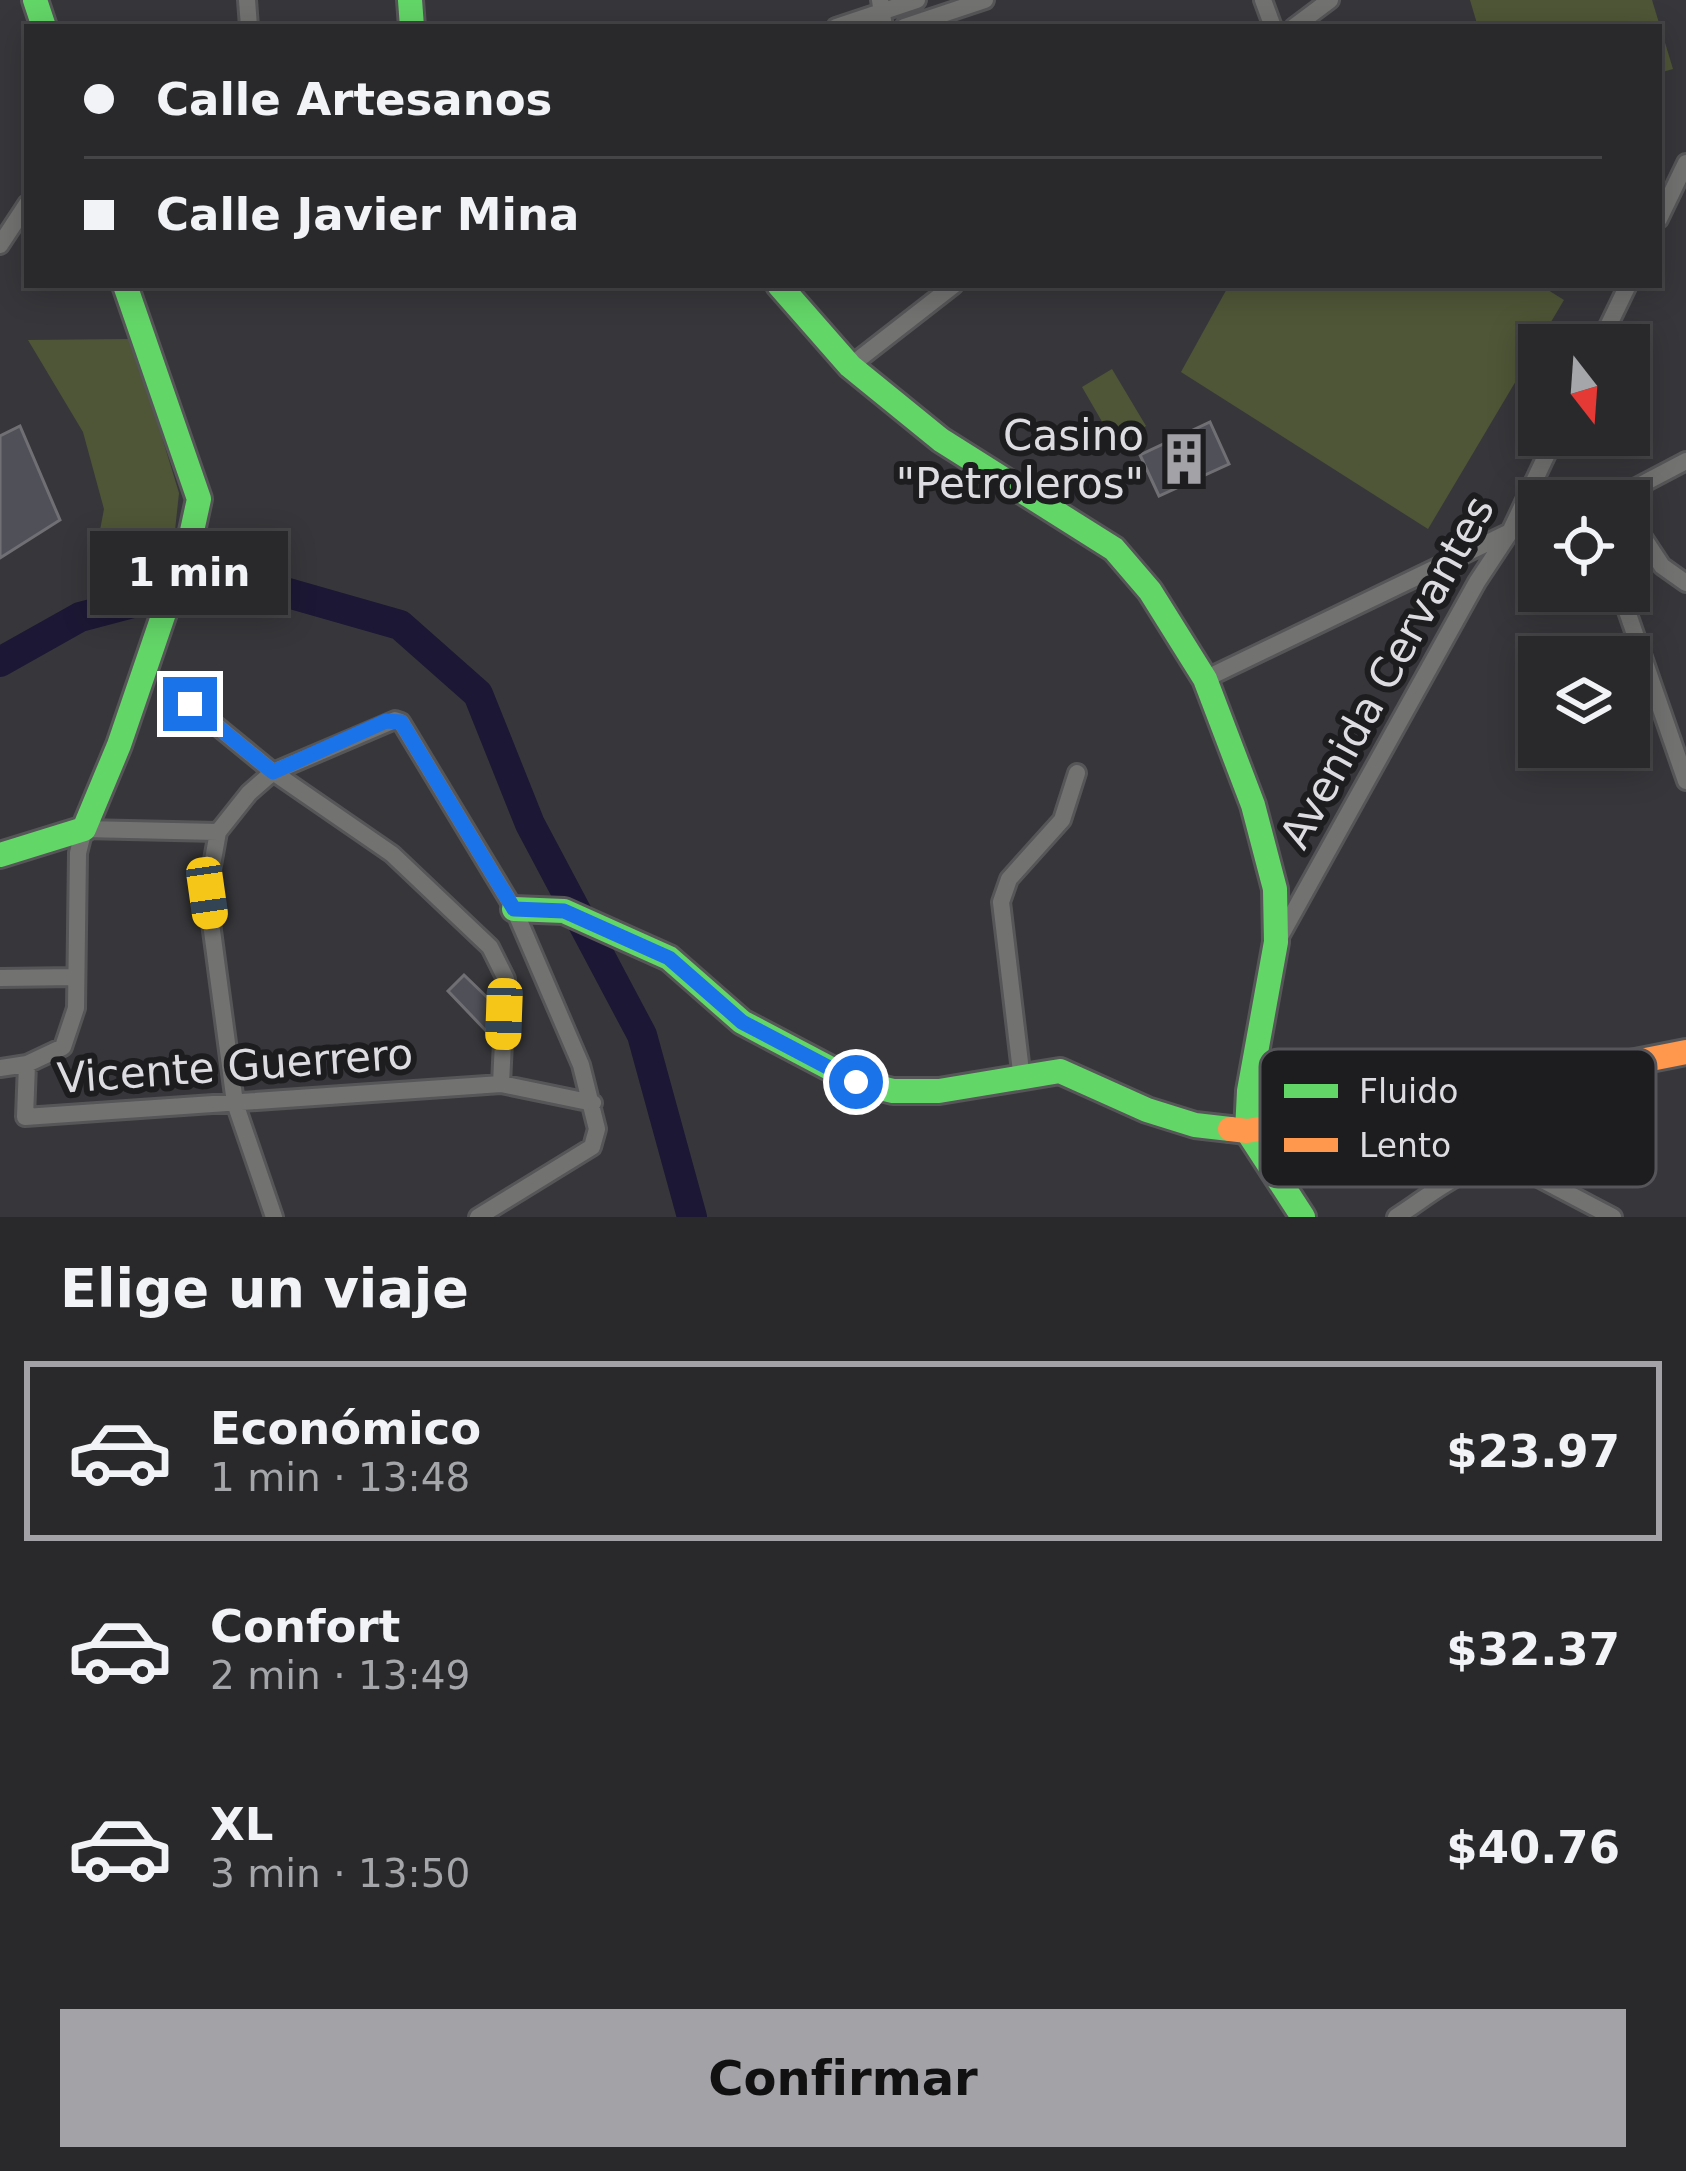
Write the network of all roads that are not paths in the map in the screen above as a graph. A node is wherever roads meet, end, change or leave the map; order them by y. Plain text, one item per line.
1 (917, 0) edge
2 (985, 0) edge
3 (1330, 0) edge
4 (882, 13) edge
5 (846, 24) edge
6 (913, 24) edge
7 (1298, 24) edge
8 (1686, 163) edge
9 (24, 211) edge
10 (1662, 214) edge
11 (0, 245) edge
12 (125, 288) edge
13 (782, 288) edge
14 (950, 288) edge
15 (1627, 288) edge
16 (1609, 324) edge
17 (850, 366) junction
18 (1546, 456) edge
19 (1686, 460) edge
20 (1650, 480) edge
21 (1518, 530) edge
22 (1510, 532) junction
23 (1650, 548) edge
24 (1686, 583) edge
25 (1626, 612) edge
26 (1205, 679) junction
27 (190, 704) dead end
28 (273, 772) junction
29 (1077, 773) dead end
30 (1686, 781) edge
31 (84, 829) junction
32 (218, 832) junction
33 (0, 855) edge
34 (514, 909) junction
35 (1276, 943) junction
36 (76, 977) junction
37 (0, 978) edge
38 (1686, 1052) edge
39 (1656, 1058) edge
40 (27, 1064) junction
41 (0, 1068) edge
42 (1022, 1080) junction
43 (501, 1084) junction
44 (236, 1102) junction
45 (593, 1103) junction
46 (1260, 1128) edge
47 (1247, 1130) junction
48 (1260, 1153) edge
49 (1280, 1187) edge
50 (1444, 1187) edge
51 (1556, 1187) edge
52 (1296, 1215) edge
53 (274, 1217) edge
54 (478, 1217) edge
55 (1396, 1217) edge
56 (1613, 1217) edge

1 - 4 street
2 - 6 street
3 - 7 street
4 - 5 street
8 - 10 street
9 - 11 street
12 - 31 street
13 - 17 street
14 - 17 street
15 - 16 street
17 - 26 street
18 - 22 street, Avenida Cervantes
19 - 20 street
21 - 22 street
22 - 26 street
22 - 35 street, Avenida Cervantes
23 - 24 street
25 - 30 street
26 - 35 street
27 - 28 street
28 - 32 street
28 - 34 street
28 - 43 street
29 - 42 street
31 - 32 street
31 - 33 street
31 - 36 street
32 - 44 street
34 - 42 street
34 - 45 street
35 - 47 street
36 - 37 street
36 - 40 street
38 - 39 street
40 - 41 street
40 - 44 street, Vicente Guerrero
42 - 47 street
43 - 44 street, Vicente Guerrero
43 - 45 street, Vicente Guerrero
44 - 53 street
45 - 54 street
46 - 47 street
47 - 48 street
49 - 52 street
50 - 55 street
51 - 56 street

